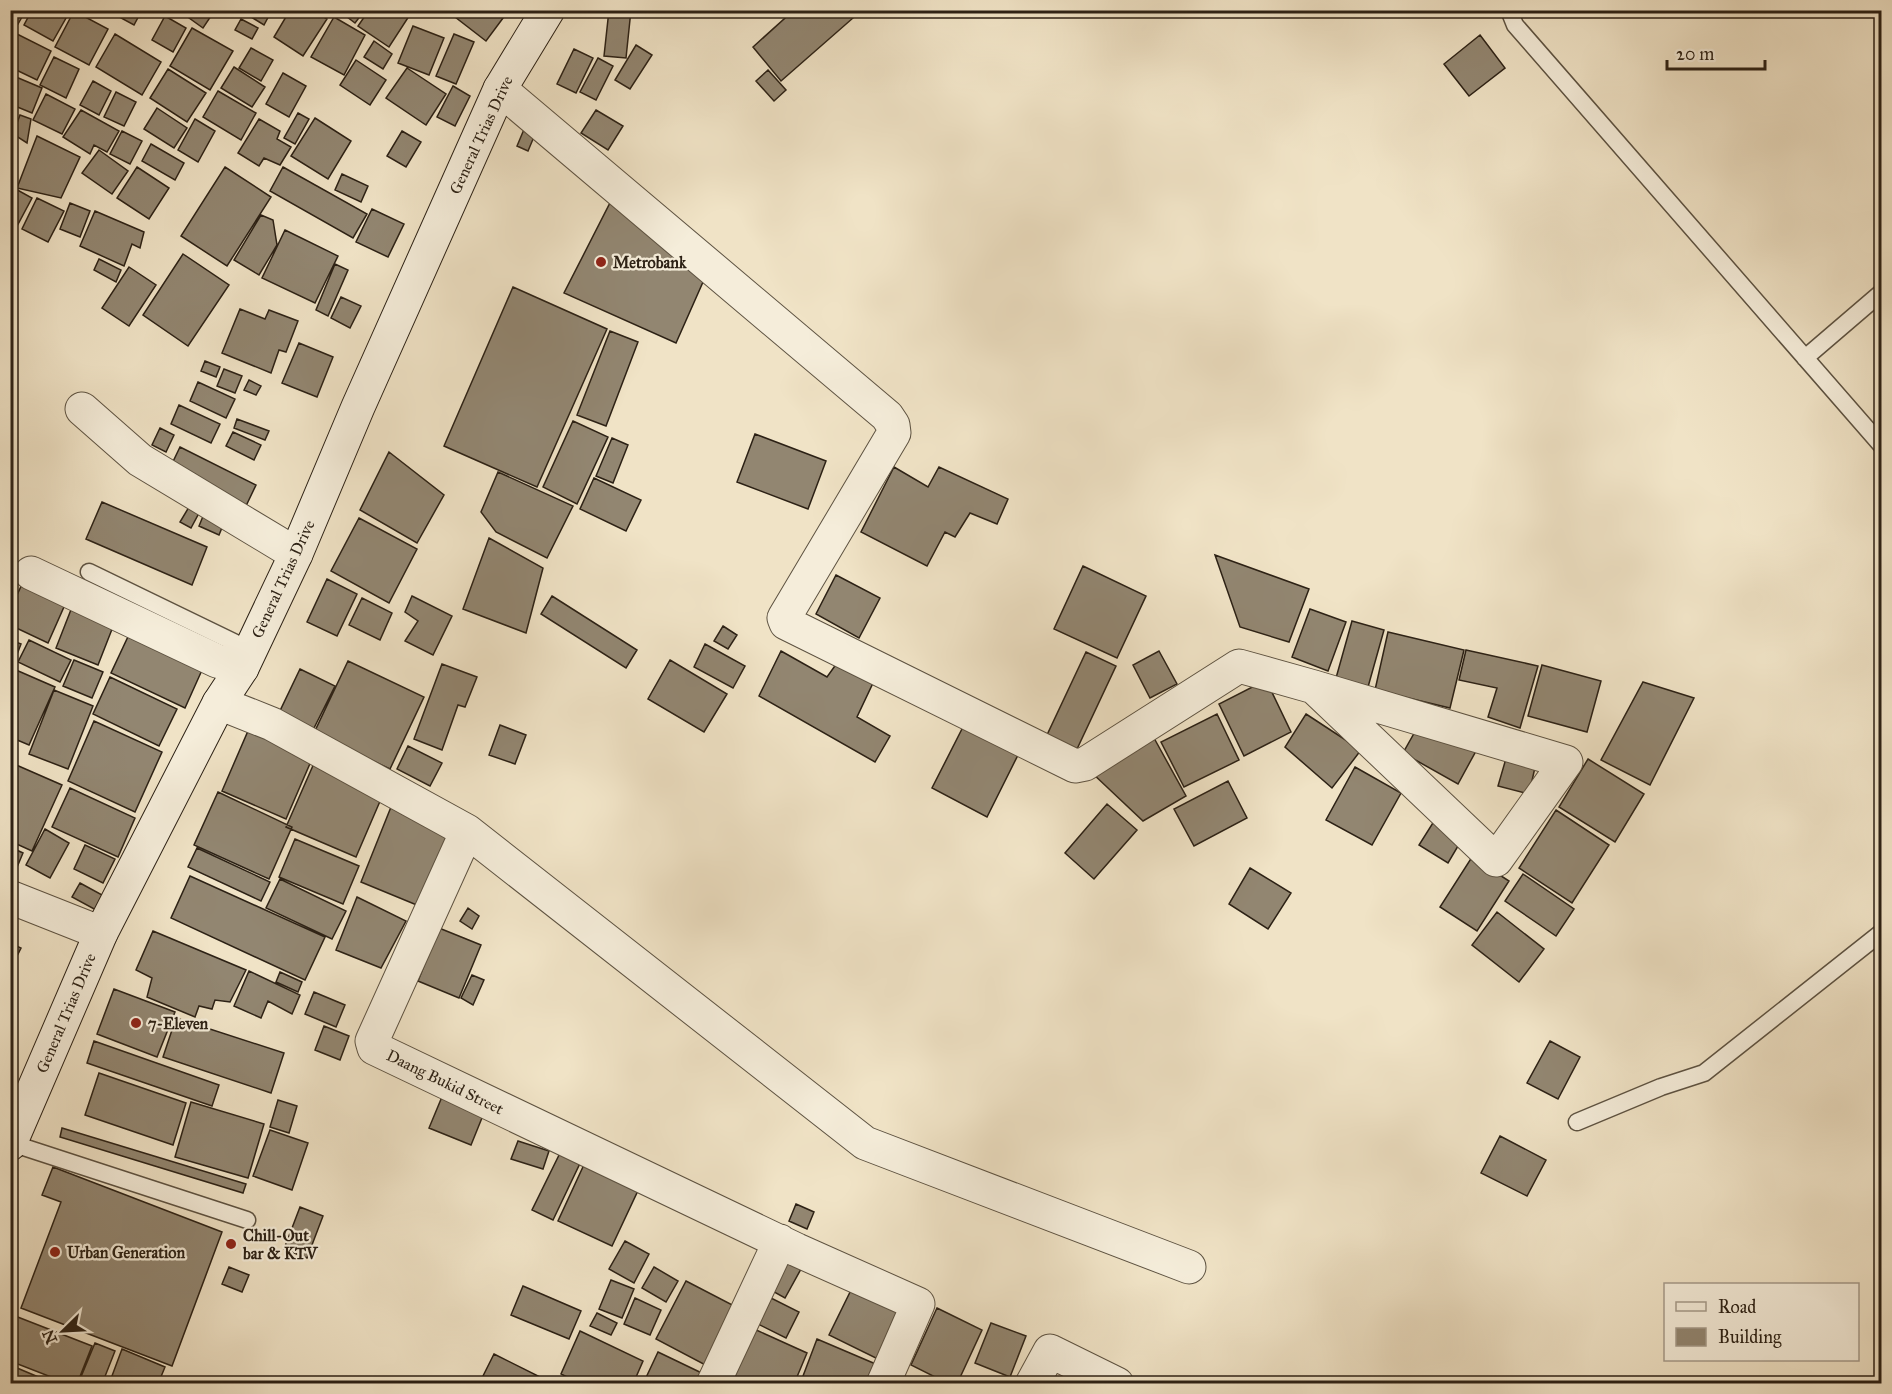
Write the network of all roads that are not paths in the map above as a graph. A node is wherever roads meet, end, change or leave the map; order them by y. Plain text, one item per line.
1 (548, 10) edge
2 (1509, 10) edge
3 (500, 88) junction
4 (1881, 292) edge
5 (1804, 358) junction
6 (82, 409) dead end
7 (1881, 446) edge
8 (296, 554) junction
9 (89, 572) dead end
10 (31, 573) dead end
11 (246, 659) junction
12 (1314, 687) junction
13 (219, 703) junction
14 (467, 831) junction
15 (10, 897) edge
16 (1881, 932) edge
17 (101, 933) junction
18 (1577, 1122) dead end
19 (11, 1143) edge
20 (247, 1220) dead end
21 (780, 1241) junction
22 (1189, 1267) dead end
23 (713, 1383) edge
24 (883, 1383) edge
25 (1032, 1383) edge
26 (1117, 1383) edge

1 - 3 street, General Trias Drive
2 - 5 lane
3 - 8 street, General Trias Drive
3 - 12 street
4 - 5 lane
5 - 7 lane
6 - 8 street
8 - 11 street, General Trias Drive
9 - 11 lane
10 - 11 street
11 - 13 street, General Trias Drive
12 - 12 street
13 - 14 street
13 - 17 street, General Trias Drive
14 - 21 street, Daang Bukid Street
14 - 22 street
15 - 17 street
16 - 18 lane
17 - 19 street, General Trias Drive
19 - 20 lane
21 - 23 street
21 - 24 street, Daang Bukid Street
25 - 26 street

